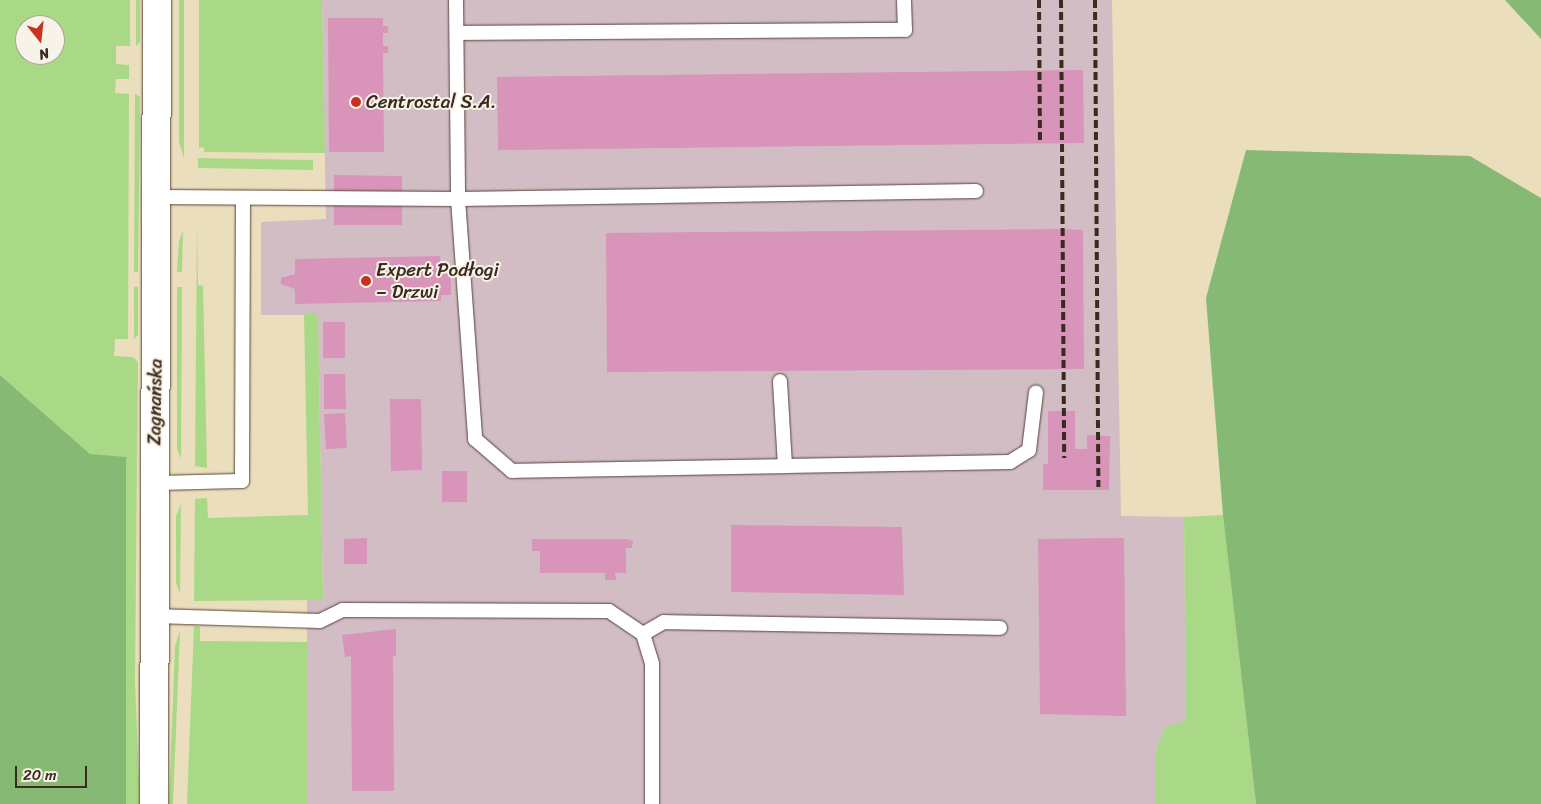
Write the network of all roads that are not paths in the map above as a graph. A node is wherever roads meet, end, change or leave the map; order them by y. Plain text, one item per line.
1 (157, 0) edge
2 (456, 0) edge
3 (904, 0) edge
4 (457, 33) junction
5 (976, 191) dead end
6 (158, 197) junction
7 (243, 198) junction
8 (458, 199) junction
9 (780, 381) dead end
10 (1036, 392) dead end
11 (785, 466) junction
12 (155, 483) junction
13 (154, 616) junction
14 (1000, 628) dead end
15 (643, 634) junction
16 (154, 804) edge
17 (652, 804) edge

1 - 6 street, Zagnańska
2 - 4 lane
3 - 4 lane
4 - 8 lane
5 - 8 lane
6 - 7 lane
6 - 12 street, Zagnańska
7 - 8 lane
7 - 12 lane
8 - 11 lane
9 - 11 lane
10 - 11 lane
12 - 13 street, Zagnańska
13 - 15 lane
13 - 16 street, Zagnańska
14 - 15 lane
15 - 17 lane

